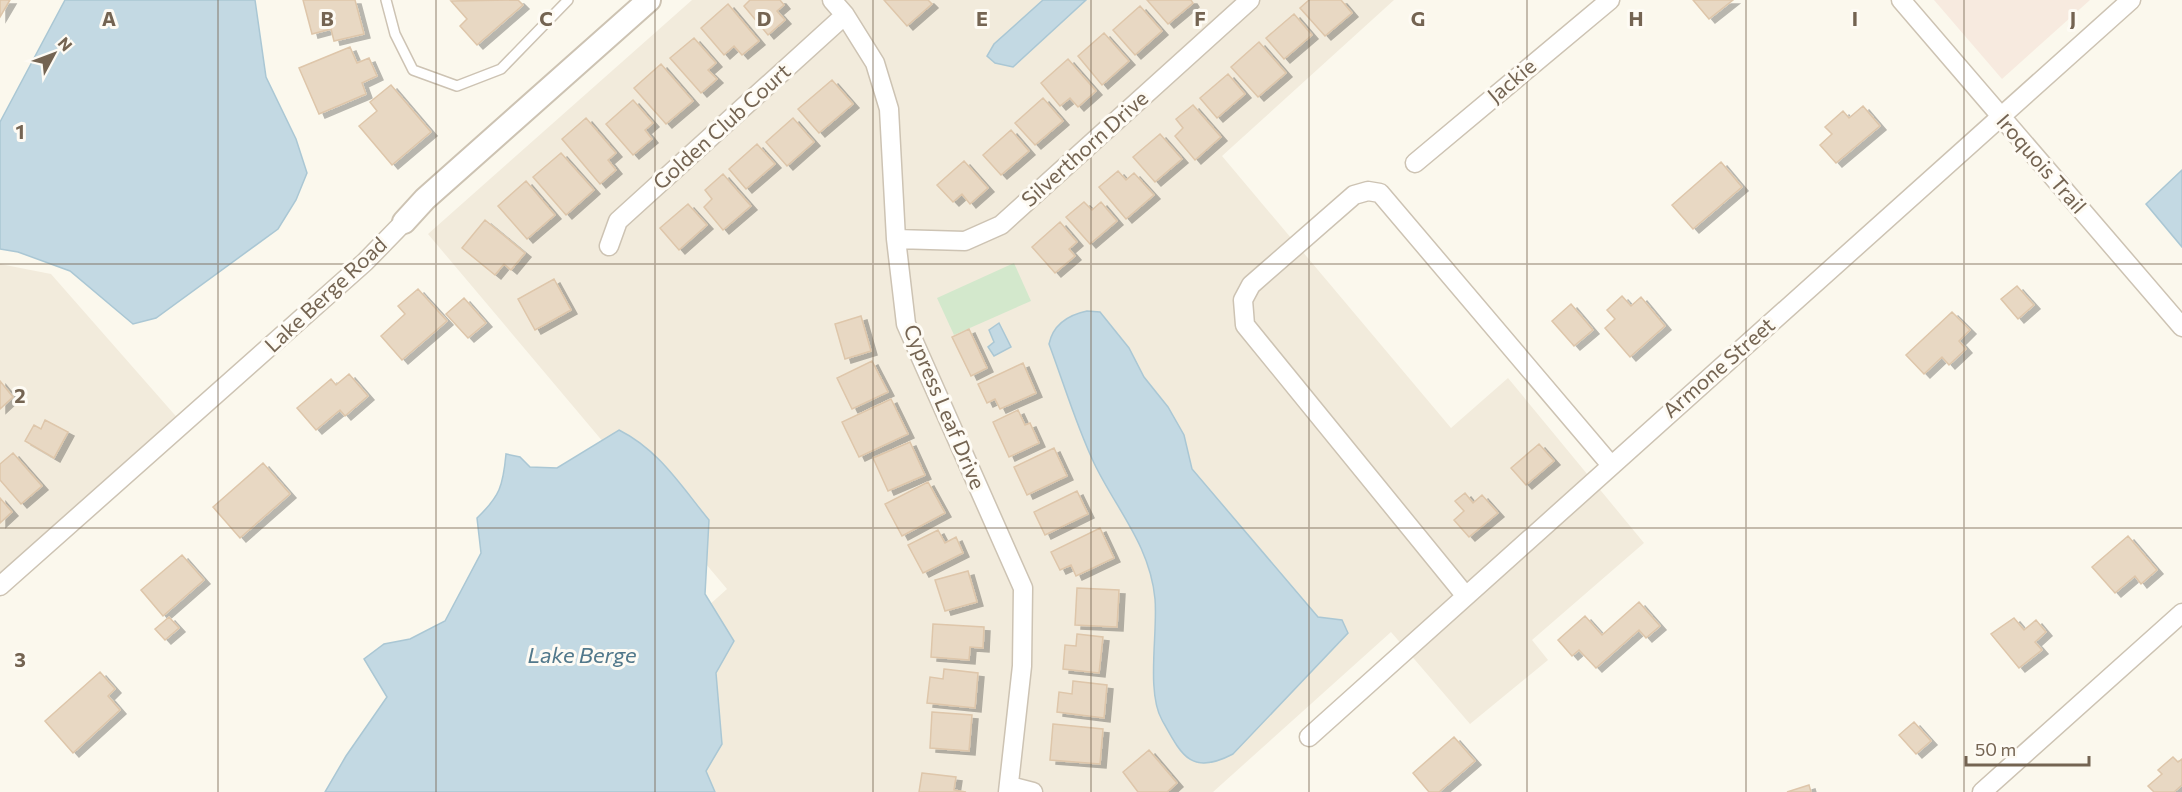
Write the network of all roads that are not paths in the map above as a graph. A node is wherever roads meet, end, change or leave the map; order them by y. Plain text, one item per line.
1 (386, 0) edge
2 (568, 0) edge
3 (649, 0) edge
4 (832, 0) edge
5 (1250, 0) edge
6 (1610, 0) edge
7 (1901, 0) edge
8 (2131, 0) edge
9 (845, 15) junction
10 (2002, 118) junction
11 (1414, 163) dead end
12 (404, 222) joint
13 (896, 239) junction
14 (609, 246) dead end
15 (2182, 327) edge
16 (1610, 464) junction
17 (0, 586) edge
18 (1465, 596) junction
19 (2182, 613) edge
20 (1309, 737) dead end
21 (1009, 789) edge
22 (1033, 792) edge
23 (1982, 792) edge

1 - 2 lane
3 - 12 street, Lake Berge Road
4 - 9 street, Cypress Leaf Drive
5 - 13 street, Silverthorn Drive
6 - 11 street, Jackie
7 - 10 street, Iroquois Trail
8 - 10 street, Armone Street
9 - 13 street, Cypress Leaf Drive
9 - 14 street, Golden Club Court
10 - 15 street, Iroquois Trail
10 - 16 street, Armone Street
12 - 17 street, Lake Berge Road
13 - 21 street, Cypress Leaf Drive
16 - 18 street, Armone Street
16 - 18 street
18 - 20 street, Armone Street
19 - 23 street
21 - 22 street, Cypress Leaf Drive

